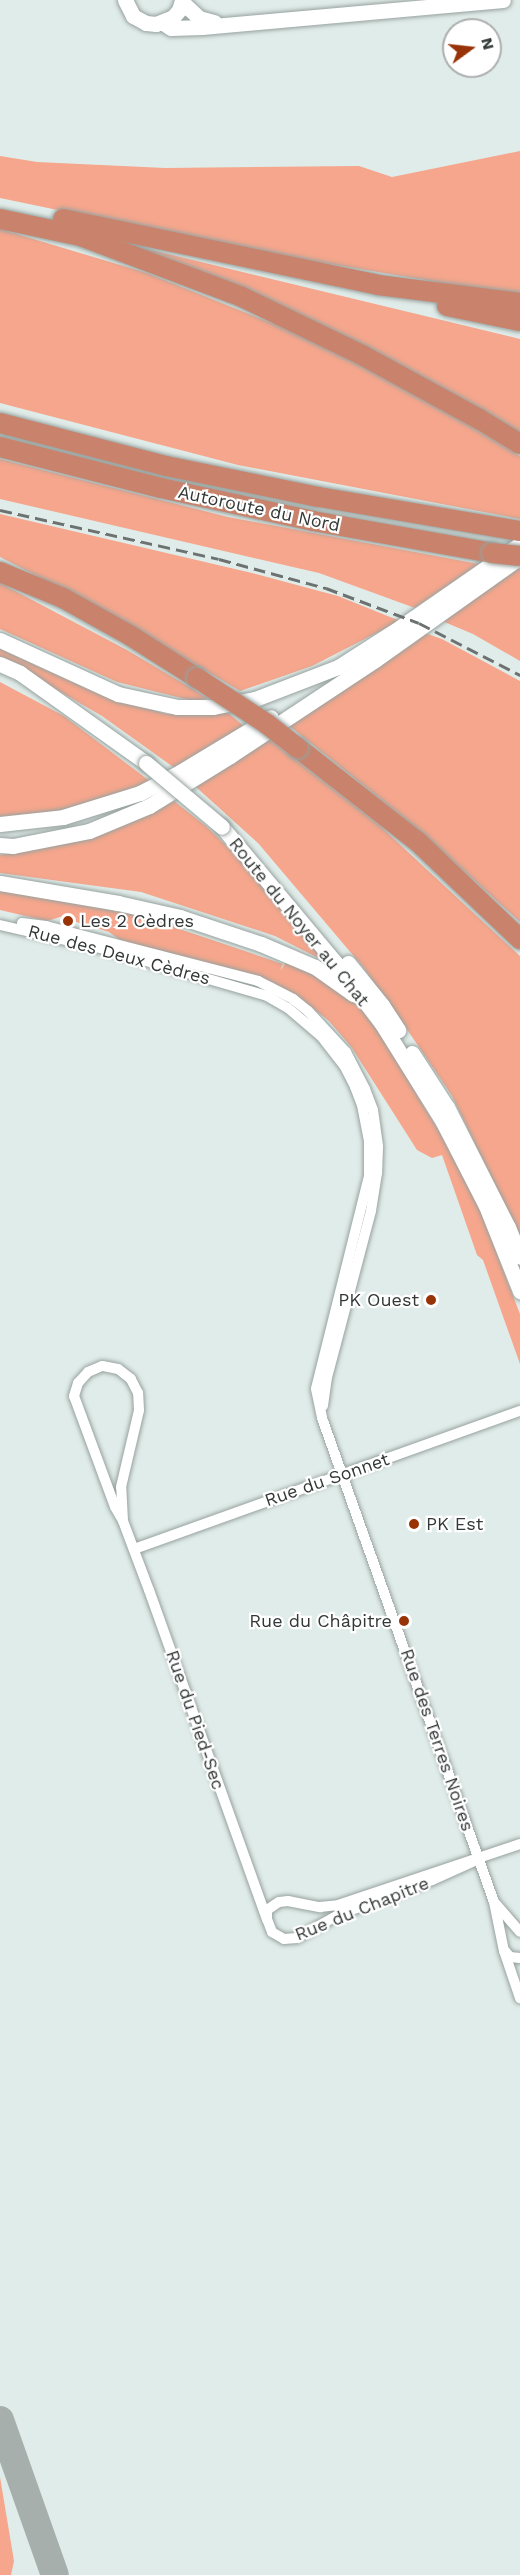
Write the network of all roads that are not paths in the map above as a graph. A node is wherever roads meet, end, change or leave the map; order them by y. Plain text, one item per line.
1 (124, 0) edge
2 (503, 0) edge
3 (182, 1) edge
4 (163, 23) junction
5 (217, 23) junction
6 (0, 206) edge
7 (0, 219) edge
8 (378, 285) junction
9 (520, 303) edge
10 (520, 321) edge
11 (0, 423) edge
12 (518, 443) edge
13 (0, 447) edge
14 (520, 531) edge
15 (520, 544) edge
16 (520, 557) edge
17 (0, 572) edge
18 (0, 640) edge
19 (0, 664) edge
20 (338, 667) junction
21 (0, 674) edge
22 (97, 725) junction
23 (0, 825) edge
24 (222, 827) junction
25 (0, 838) edge
26 (36, 842) junction
27 (0, 845) edge
28 (0, 883) edge
29 (0, 924) edge
30 (520, 939) edge
31 (382, 1024) junction
32 (520, 1257) edge
33 (520, 1291) edge
34 (520, 1410) edge
35 (322, 1418) joint
36 (342, 1474) junction
37 (123, 1521) junction
38 (134, 1549) junction
39 (520, 1844) edge
40 (479, 1859) junction
41 (494, 1902) junction
42 (267, 1919) junction
43 (520, 1932) edge
44 (504, 1951) junction
45 (520, 1958) edge
46 (520, 1998) edge

1 - 4 street
2 - 5 street
3 - 4 street
3 - 5 street
4 - 5 street
6 - 8 highway
7 - 12 highway
8 - 9 highway
8 - 10 highway
11 - 14 highway, Autoroute du Nord
13 - 16 highway, Autoroute du Nord, bridge
15 - 20 street
16 - 26 street
17 - 30 highway, bridge
18 - 20 street
19 - 22 street
20 - 23 street
21 - 22 street
22 - 24 street, bridge
24 - 31 street, Route du Noyer au Chat
24 - 32 street, Route du Noyer au Chat
25 - 26 street
26 - 27 street
28 - 31 street
29 - 35 street, Rue des Deux Cèdres
31 - 33 street, Route du Noyer au Chat
34 - 36 street, Rue du Sonnet
35 - 36 street, Rue des Terres Noires
36 - 38 street, Rue du Sonnet
36 - 40 street, Rue des Terres Noires
37 - 37 street
37 - 38 street, Rue du Pied-Sec
38 - 42 street, Rue du Pied-Sec
39 - 40 street, Rue du Chapitre
40 - 41 street, Rue des Terres Noires
40 - 42 street, Rue du Chapitre
40 - 42 street, Rue du Chapitre
41 - 43 street
41 - 44 street
44 - 45 street
44 - 46 street

